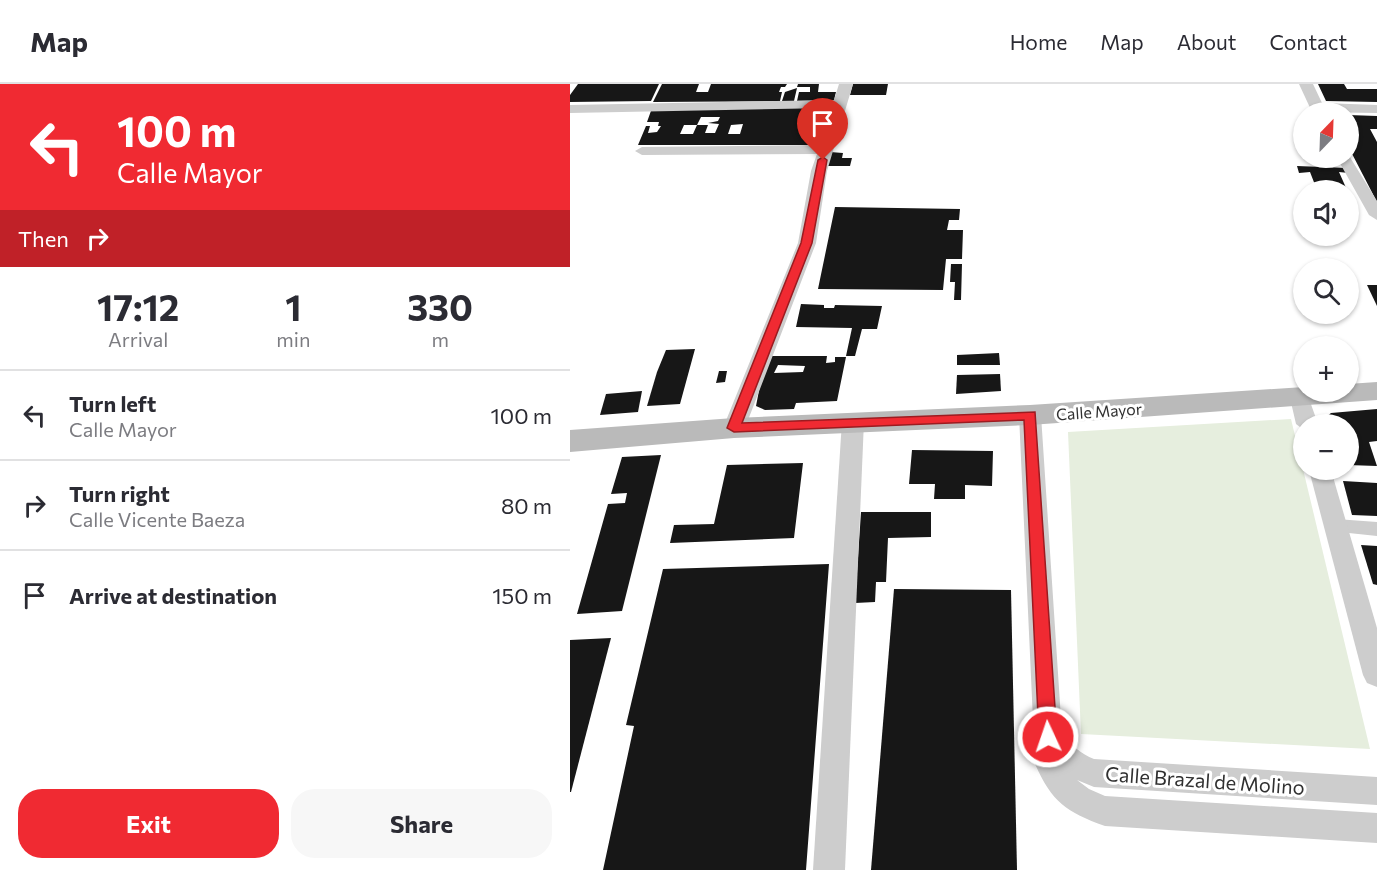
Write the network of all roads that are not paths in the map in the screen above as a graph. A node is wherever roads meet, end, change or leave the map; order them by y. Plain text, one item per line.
1 (846, 84) edge
2 (1306, 84) edge
3 (1314, 102) edge
4 (841, 105) junction
5 (570, 109) edge
6 (1359, 109) edge
7 (1377, 109) edge
8 (827, 149) junction
9 (642, 151) dead end
10 (1351, 168) edge
11 (1376, 209) edge
12 (1377, 392) edge
13 (1304, 412) edge
14 (1030, 415) junction
15 (853, 421) junction
16 (734, 428) junction
17 (570, 441) edge
18 (1323, 480) edge
19 (1336, 526) junction
20 (1377, 529) edge
21 (1377, 675) edge
22 (1048, 737) junction
23 (1377, 791) edge
24 (1377, 828) edge
25 (829, 870) edge

1 - 4 street
2 - 3 street
4 - 5 street
4 - 8 street
6 - 7 street
8 - 9 street
8 - 16 street
10 - 11 street
12 - 13 main road, Calle Mayor
13 - 14 main road, Calle Mayor
14 - 15 main road, Calle Mayor
14 - 22 street
15 - 16 main road, Calle Mayor
15 - 25 street
16 - 17 main road, Calle Mayor
18 - 19 street
19 - 20 street
19 - 21 street
22 - 23 street, Calle Brazal de Molino
22 - 24 street

